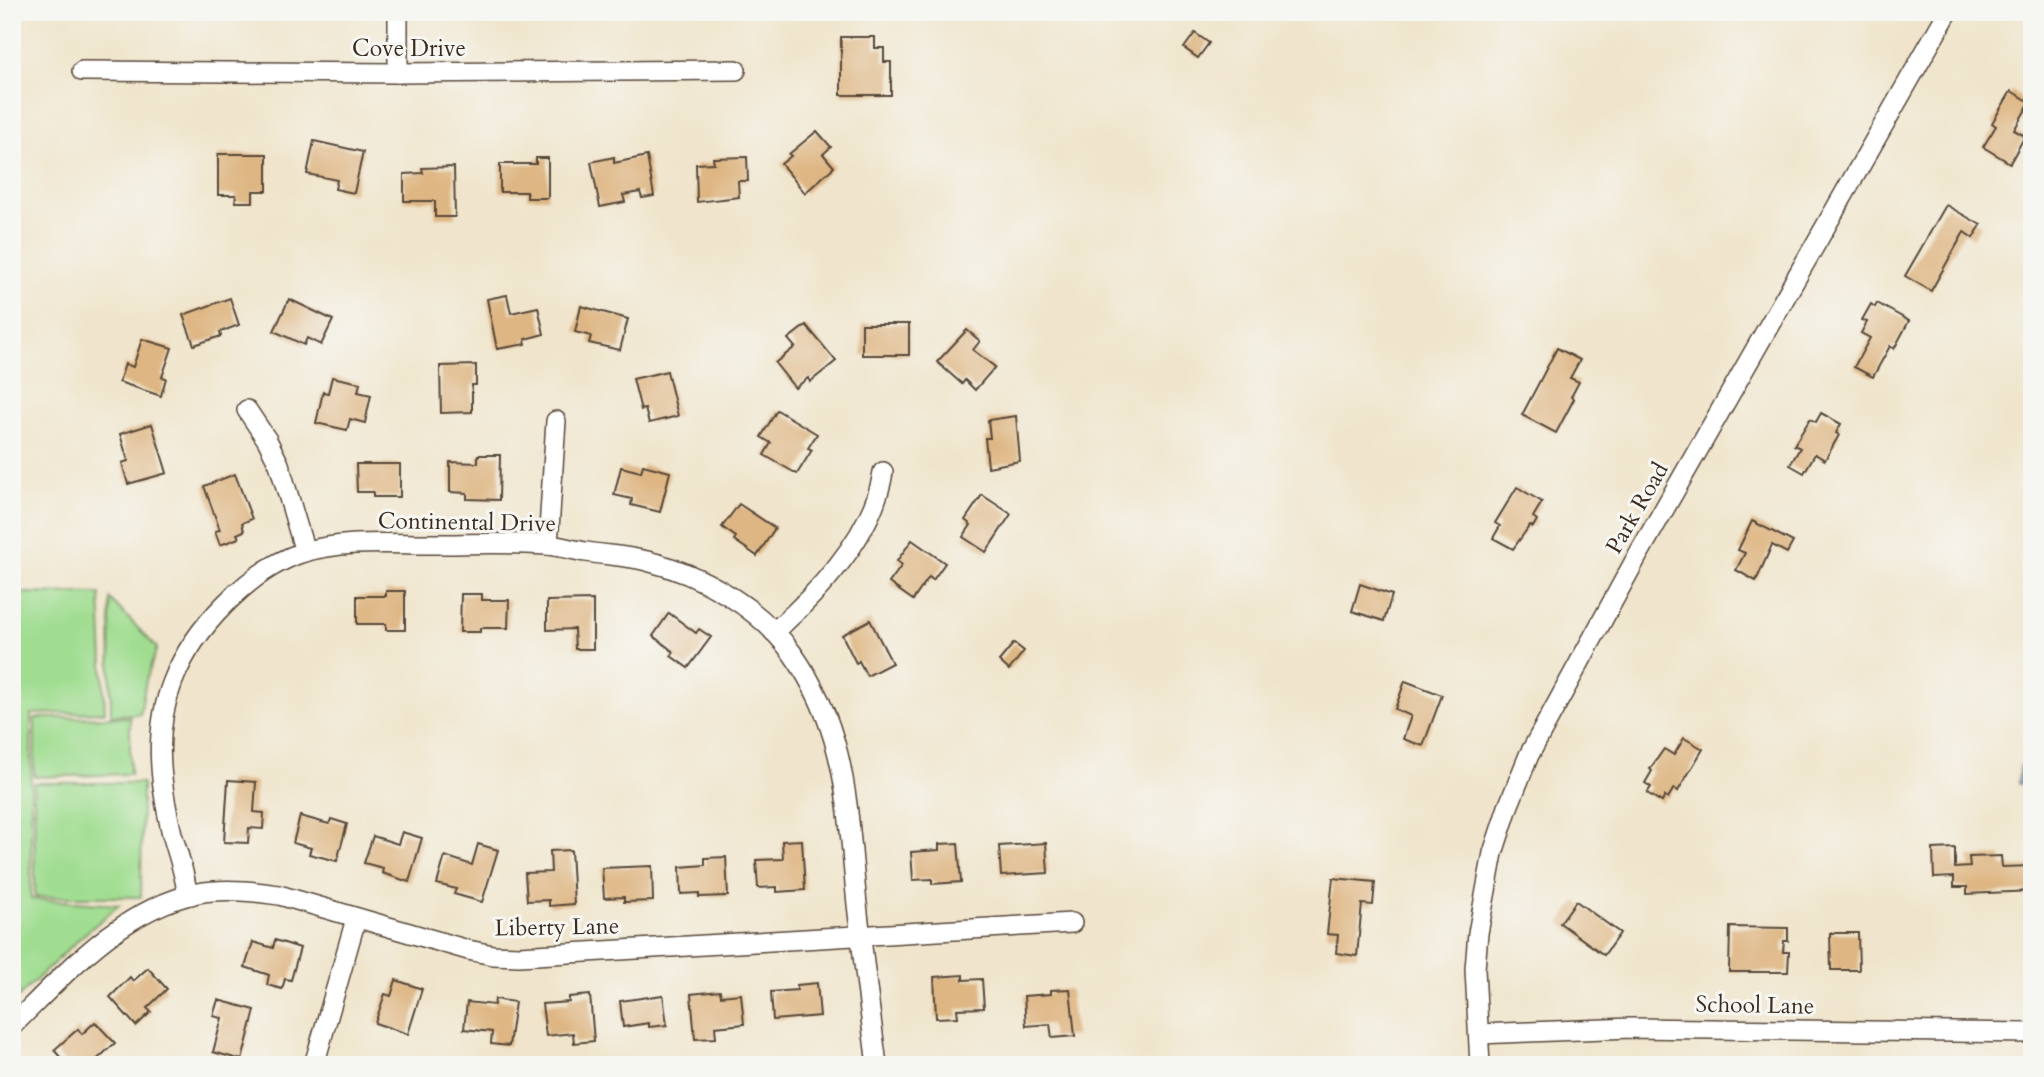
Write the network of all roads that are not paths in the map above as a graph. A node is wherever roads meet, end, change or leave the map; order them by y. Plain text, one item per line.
1 (398, 12) edge
2 (1948, 12) edge
3 (736, 70) dead end
4 (82, 71) dead end
5 (398, 73) junction
6 (247, 410) dead end
7 (556, 421) dead end
8 (883, 472) dead end
9 (548, 545) junction
10 (305, 552) junction
11 (774, 632) junction
12 (191, 895) junction
13 (356, 919) junction
14 (1072, 923) dead end
15 (860, 935) junction
16 (12, 1026) edge
17 (1479, 1034) junction
18 (2032, 1034) edge
19 (314, 1065) edge
20 (877, 1065) edge
21 (1480, 1065) edge

1 - 5 street
2 - 17 street, Park Road
3 - 5 street, Cove Drive
4 - 5 street, Cove Drive
6 - 10 street
7 - 9 street
8 - 11 street
9 - 10 street, Continental Drive
9 - 11 street, Continental Drive
10 - 12 street, Continental Drive
11 - 15 street, Continental Drive
12 - 13 street, Liberty Lane
12 - 16 street, Liberty Lane
13 - 15 street, Liberty Lane
13 - 19 street
14 - 15 street, Liberty Lane
15 - 20 street, Continental Drive
17 - 18 street, School Lane
17 - 21 street, Park Road

